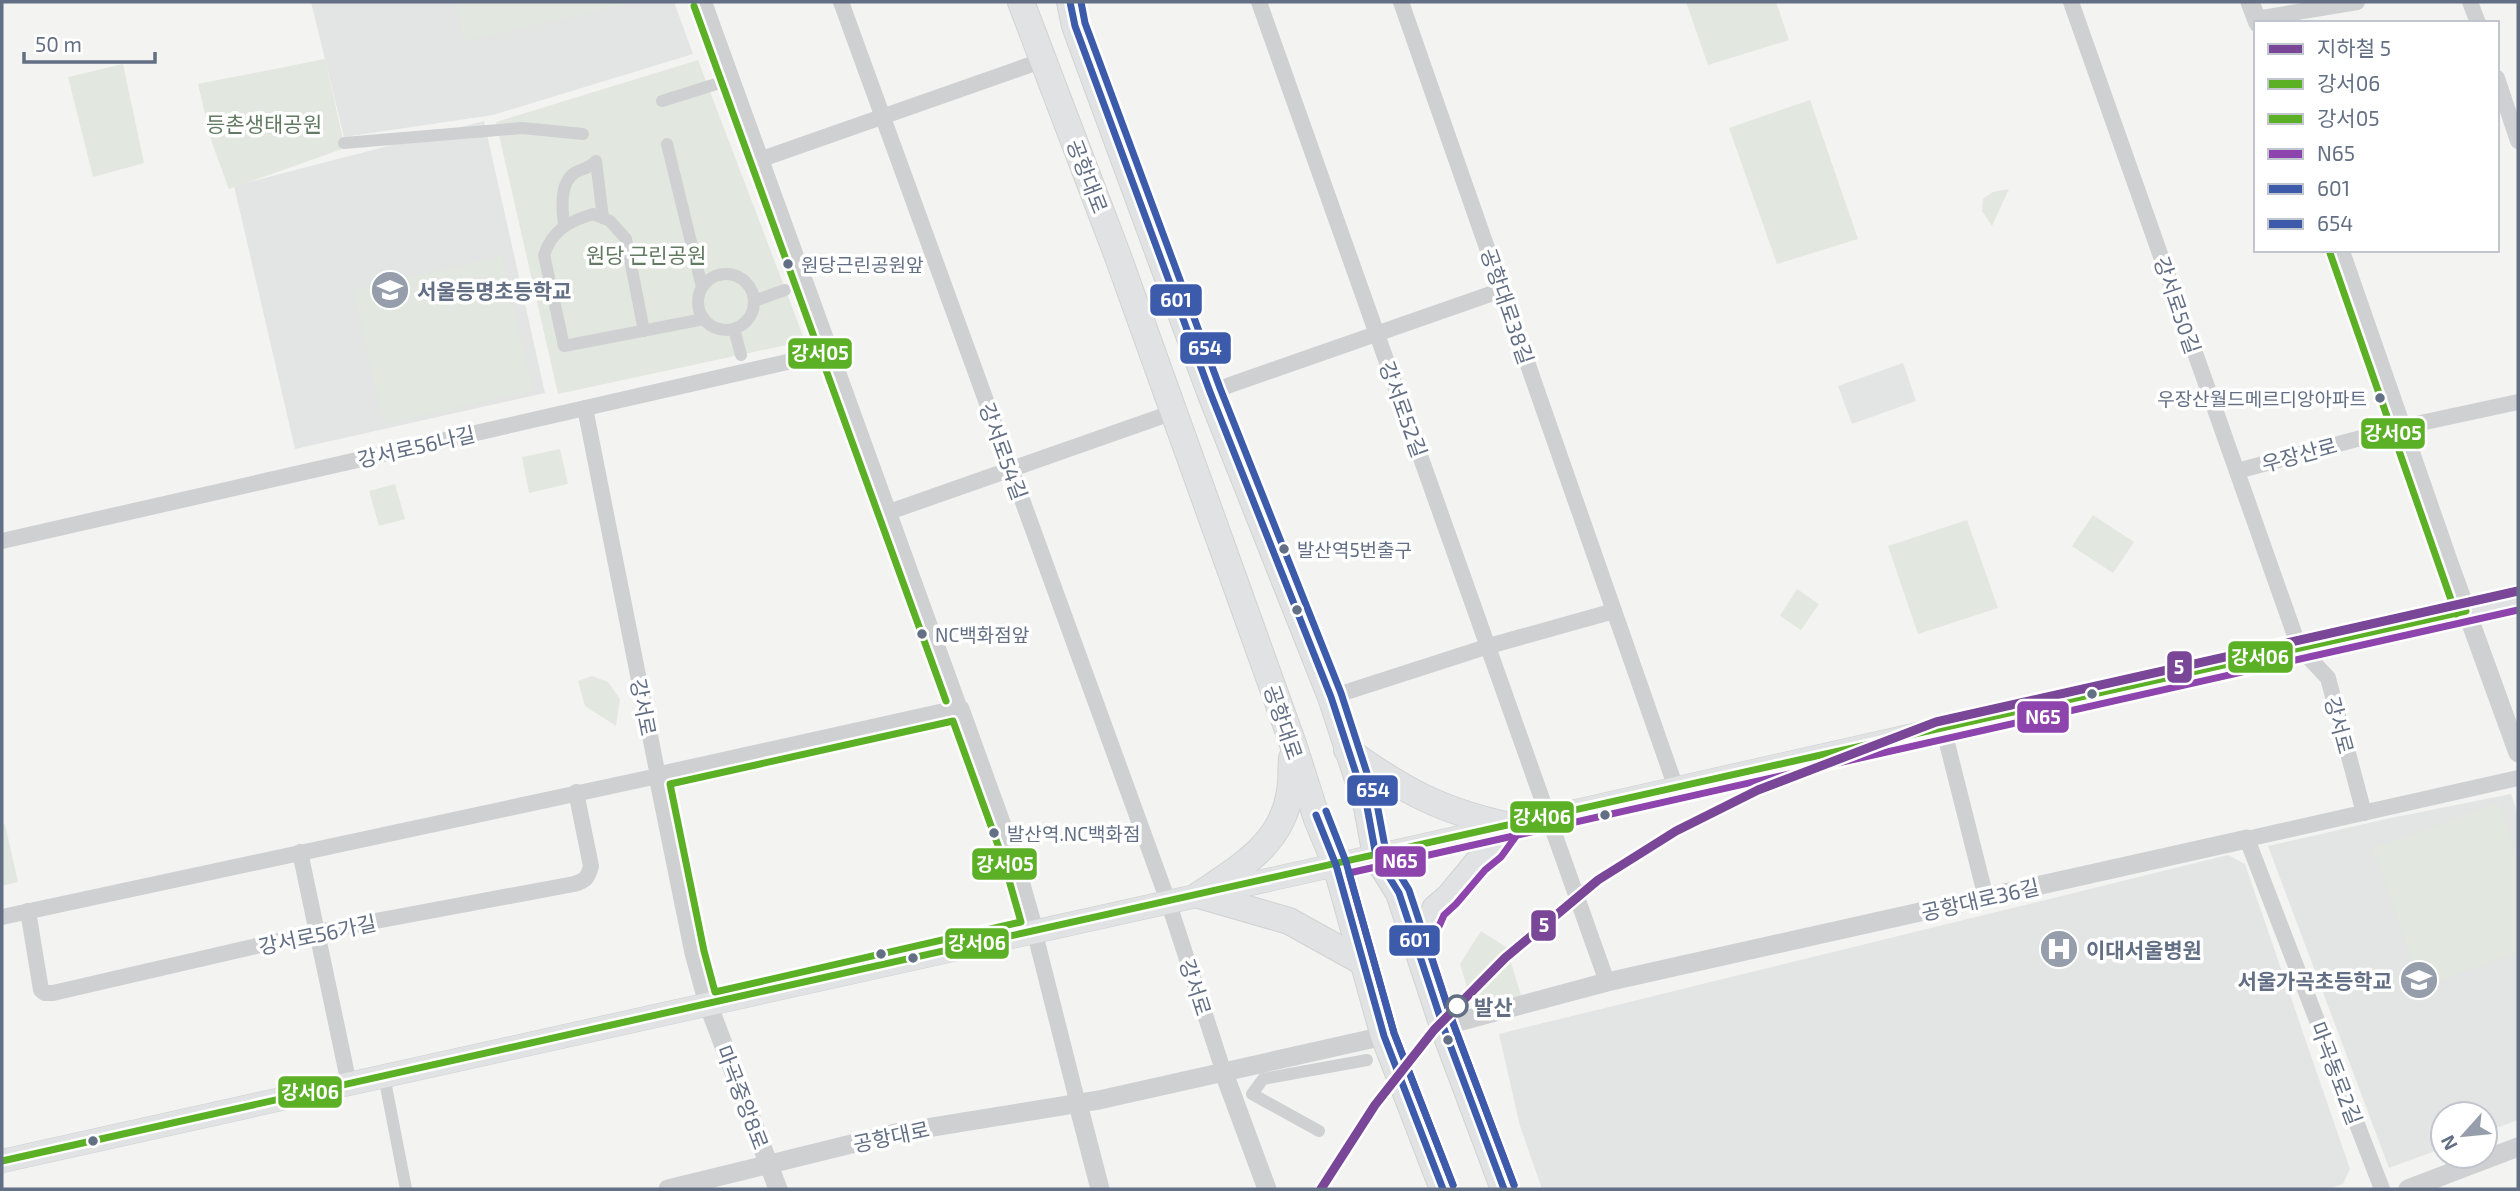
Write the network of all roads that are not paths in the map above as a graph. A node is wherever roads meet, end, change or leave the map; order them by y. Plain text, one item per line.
1 (704, 2) edge
2 (841, 2) edge
3 (1021, 2) edge
4 (1070, 2) edge
5 (1259, 2) edge
6 (1401, 2) edge
7 (2071, 2) edge
8 (2357, 2) edge
9 (2470, 2) edge
10 (2255, 15) edge
11 (2476, 21) edge
12 (1044, 60) junction
13 (732, 79) junction
14 (2499, 84) edge
15 (662, 101) dead end
16 (883, 117) junction
17 (583, 134) dead end
18 (2518, 141) edge
19 (344, 143) dead end
20 (667, 144) dead end
21 (762, 159) junction
22 (603, 218) junction
23 (564, 225) junction
24 (2341, 252) edge
25 (702, 287) junction
26 (785, 290) dead end
27 (1502, 290) junction
28 (754, 301) junction
29 (704, 319) junction
30 (734, 329) junction
31 (644, 331) junction
32 (1378, 334) junction
33 (831, 352) junction
34 (741, 355) dead end
35 (1210, 392) junction
36 (2518, 402) edge
37 (585, 408) junction
38 (1174, 412) junction
39 (2402, 427) junction
40 (1011, 470) junction
41 (2236, 471) junction
42 (889, 512) junction
43 (2, 541) edge
44 (2518, 599) edge
45 (1614, 611) junction
46 (2466, 611) junction
47 (1489, 646) junction
48 (2299, 648) junction
49 (1331, 697) junction
50 (960, 709) junction
51 (1943, 727) junction
52 (1293, 744) junction
53 (1347, 750) junction
54 (2518, 753) edge
55 (658, 776) junction
56 (2518, 778) edge
57 (1676, 788) junction
58 (576, 792) junction
59 (2364, 813) junction
60 (1550, 817) junction
61 (1510, 825) junction
62 (2247, 839) junction
63 (300, 852) junction
64 (1376, 856) junction
65 (1336, 865) junction
66 (1199, 895) junction
67 (1986, 898) junction
68 (1168, 901) junction
69 (28, 911) junction
70 (2, 917) edge
71 (1034, 930) junction
72 (317, 932) junction
73 (1418, 949) junction
74 (1361, 961) junction
75 (1607, 982) junction
76 (708, 1004) junction
77 (1443, 1026) junction
78 (1384, 1036) junction
79 (1367, 1060) dead end
80 (1224, 1073) junction
81 (384, 1076) junction
82 (349, 1084) junction
83 (1078, 1104) junction
84 (1319, 1131) dead end
85 (2518, 1147) edge
86 (2, 1161) edge
87 (769, 1166) junction
88 (406, 1189) edge
89 (668, 1189) edge
90 (779, 1189) edge
91 (1100, 1189) edge
92 (1267, 1189) edge
93 (1443, 1189) edge
94 (1504, 1189) edge
95 (2382, 1189) edge
96 (2408, 1189) edge

1 - 13 street
2 - 16 street, 강서로54길
3 - 12 main road, 공항대로
4 - 35 main road, 공항대로
5 - 32 street, 강서로52길
6 - 27 street, 공항대로38길
7 - 41 street, 강서로50길
8 - 10 street
9 - 11 street
12 - 16 street
12 - 38 main road, 공항대로
13 - 15 street
13 - 21 street
14 - 18 street
16 - 21 street
16 - 40 street, 강서로54길
17 - 19 street
20 - 25 street
21 - 33 street
22 - 23 street
22 - 23 street
22 - 31 street
23 - 31 street
24 - 39 street
25 - 28 street
25 - 29 street
26 - 28 street
27 - 32 street
27 - 45 street, 공항대로38길
28 - 30 street
29 - 30 street
29 - 31 street
30 - 34 street
32 - 35 street
32 - 47 street, 강서로52길
33 - 37 street, 강서로56나길
33 - 42 street
35 - 49 main road, 공항대로
36 - 39 street, 우장산로
37 - 43 street, 강서로56나길
37 - 55 street, 강서로
38 - 40 street
38 - 52 main road, 공항대로
39 - 41 street, 우장산로
39 - 46 street
40 - 42 street
40 - 68 street, 강서로54길
41 - 48 street, 강서로50길
42 - 50 street
44 - 46 main road
45 - 47 street
45 - 57 street, 공항대로38길
46 - 48 main road
46 - 54 street
47 - 49 street
47 - 60 street, 강서로52길
48 - 51 main road
48 - 59 street, 강서로
49 - 53 main road, 공항대로
50 - 55 street
50 - 71 street
51 - 57 main road
51 - 67 street
52 - 65 main road, 공항대로
52 - 66 main road
53 - 61 main road
53 - 64 main road, 공항대로
55 - 58 street
55 - 76 street, 강서로
56 - 59 street, 공항대로36길
57 - 60 main road
58 - 63 street
58 - 72 street, 강서로56가길
59 - 62 street, 공항대로36길
60 - 61 main road
60 - 75 street
61 - 64 main road
61 - 73 main road
62 - 67 street, 공항대로36길
62 - 95 street, 마곡동로2길
63 - 69 street
63 - 72 street
64 - 65 main road
64 - 73 main road, 공항대로
65 - 66 main road
65 - 74 main road, 공항대로
66 - 68 main road
66 - 74 main road
67 - 75 street, 공항대로36길
68 - 71 main road
68 - 80 street, 강서로
69 - 70 street
69 - 72 street, 강서로56가길
71 - 76 main road
71 - 83 street
72 - 82 street
73 - 77 main road, 공항대로
74 - 78 main road, 공항대로
75 - 77 street, 공항대로36길
76 - 81 main road
76 - 87 street, 마곡중앙8로
77 - 94 main road, 공항대로
78 - 80 street, 공항대로
78 - 93 main road, 공항대로
79 - 84 street
80 - 83 street, 공항대로
80 - 92 street
81 - 82 main road
81 - 88 street
82 - 86 main road
83 - 87 street, 공항대로
83 - 91 street
85 - 96 street
87 - 89 street, 공항대로
87 - 90 street, 마곡중앙8로

